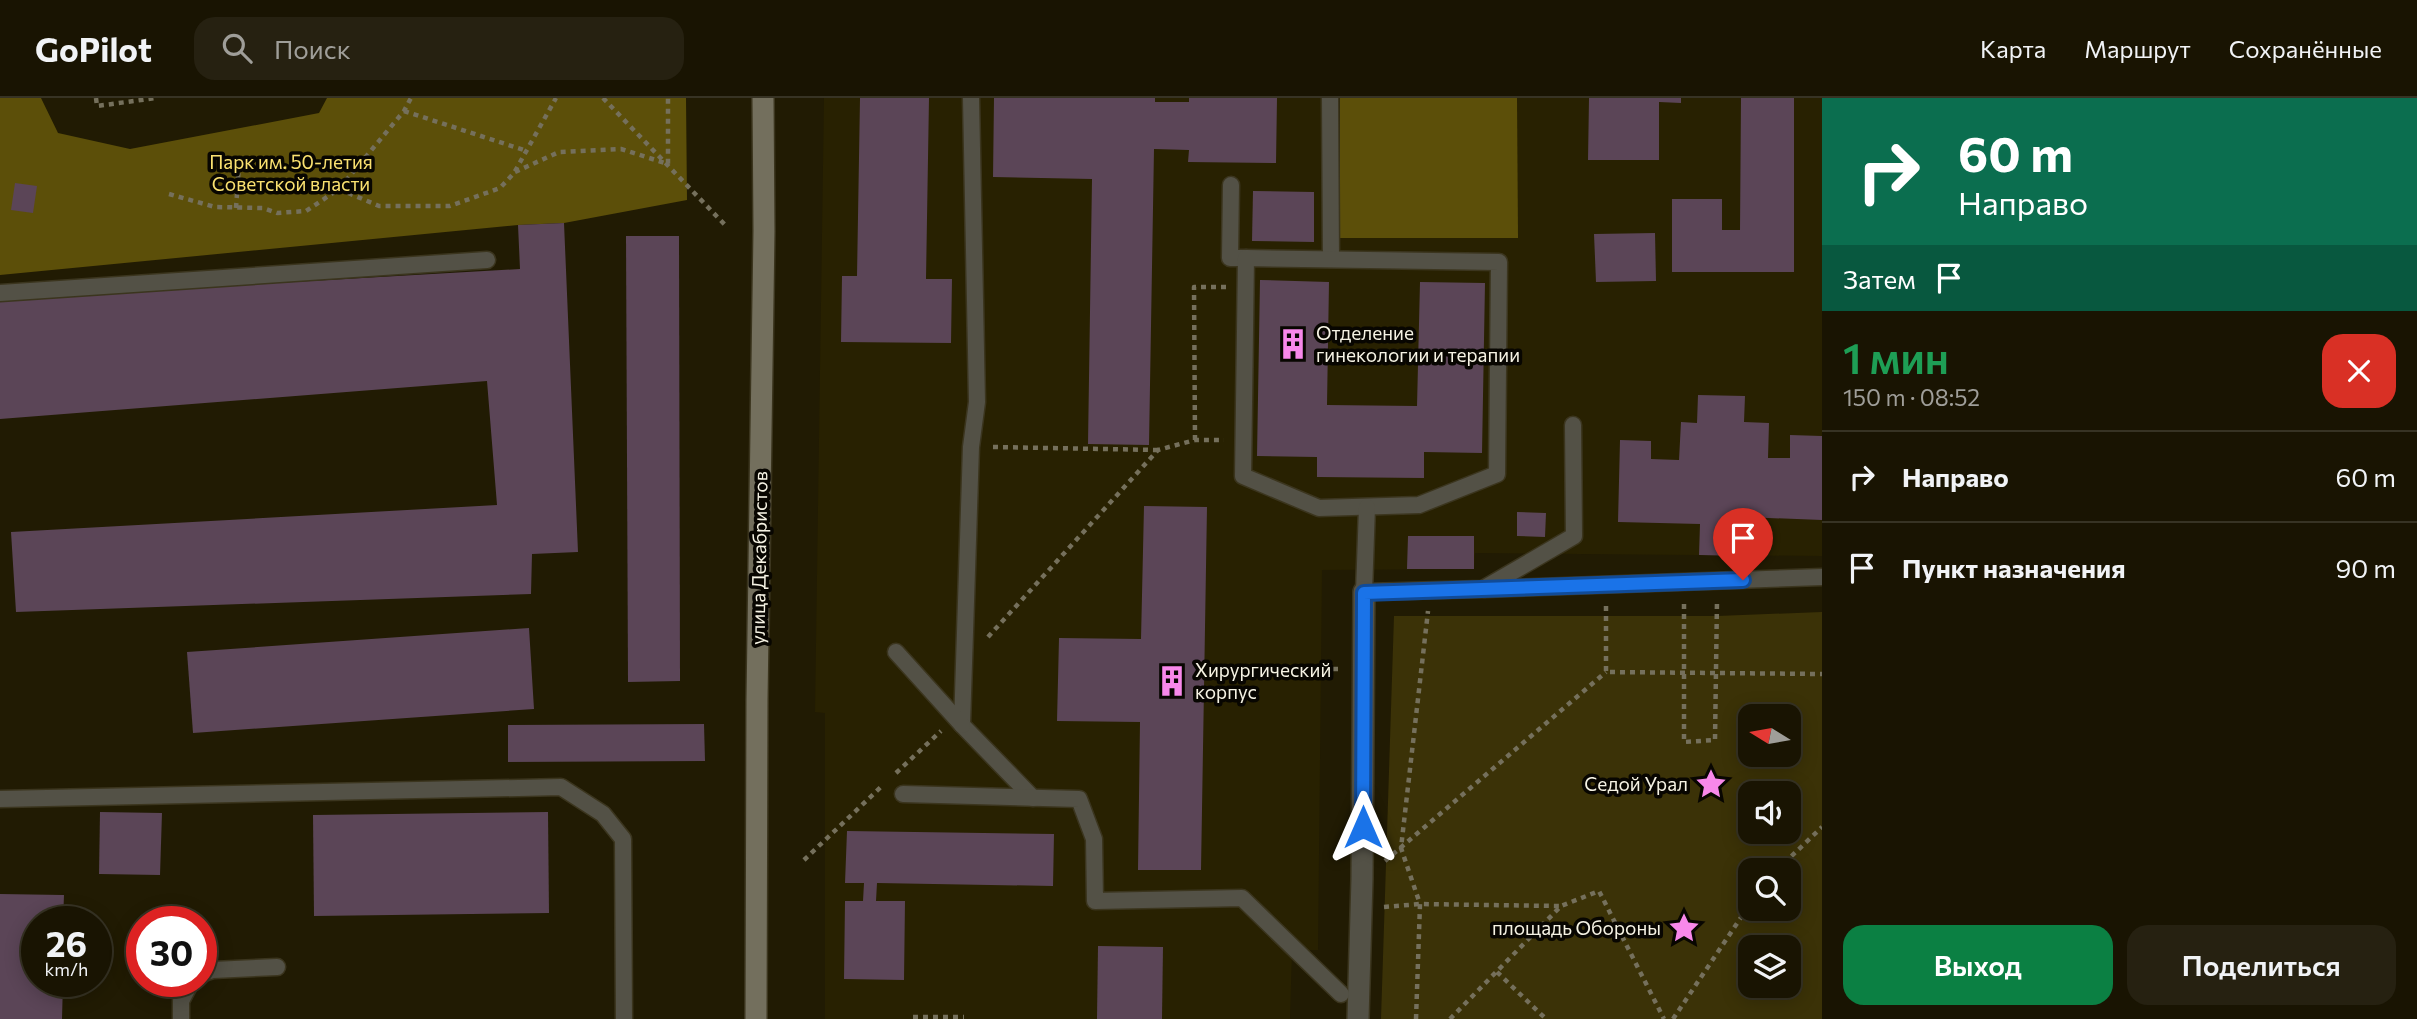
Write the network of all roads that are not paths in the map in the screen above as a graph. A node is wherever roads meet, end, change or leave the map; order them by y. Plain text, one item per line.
1 (763, 98) edge
2 (971, 98) edge
3 (1330, 98) edge
4 (1231, 186) dead end
5 (1246, 258) junction
6 (1331, 259) junction
7 (487, 260) dead end
8 (0, 293) edge
9 (1573, 425) dead end
10 (1367, 507) junction
11 (1822, 578) edge
12 (1483, 589) junction
13 (1364, 593) junction
14 (896, 652) dead end
15 (956, 719) junction
16 (904, 794) dead end
17 (1032, 798) junction
18 (0, 799) edge
19 (277, 967) dead end
20 (217, 970) edge
21 (1341, 994) dead end
22 (183, 997) edge
23 (181, 1019) edge
24 (624, 1019) edge
25 (756, 1019) edge
26 (1358, 1019) edge

1 - 25 main road, улица Декабристов
2 - 15 lane
3 - 6 lane
4 - 5 lane
5 - 6 lane
5 - 10 lane
6 - 10 lane
7 - 8 lane
9 - 12 lane
10 - 13 lane
11 - 12 lane
12 - 13 lane
13 - 26 street
14 - 15 lane
15 - 17 lane
16 - 17 lane
17 - 21 lane
18 - 24 lane
19 - 20 lane
22 - 23 lane

